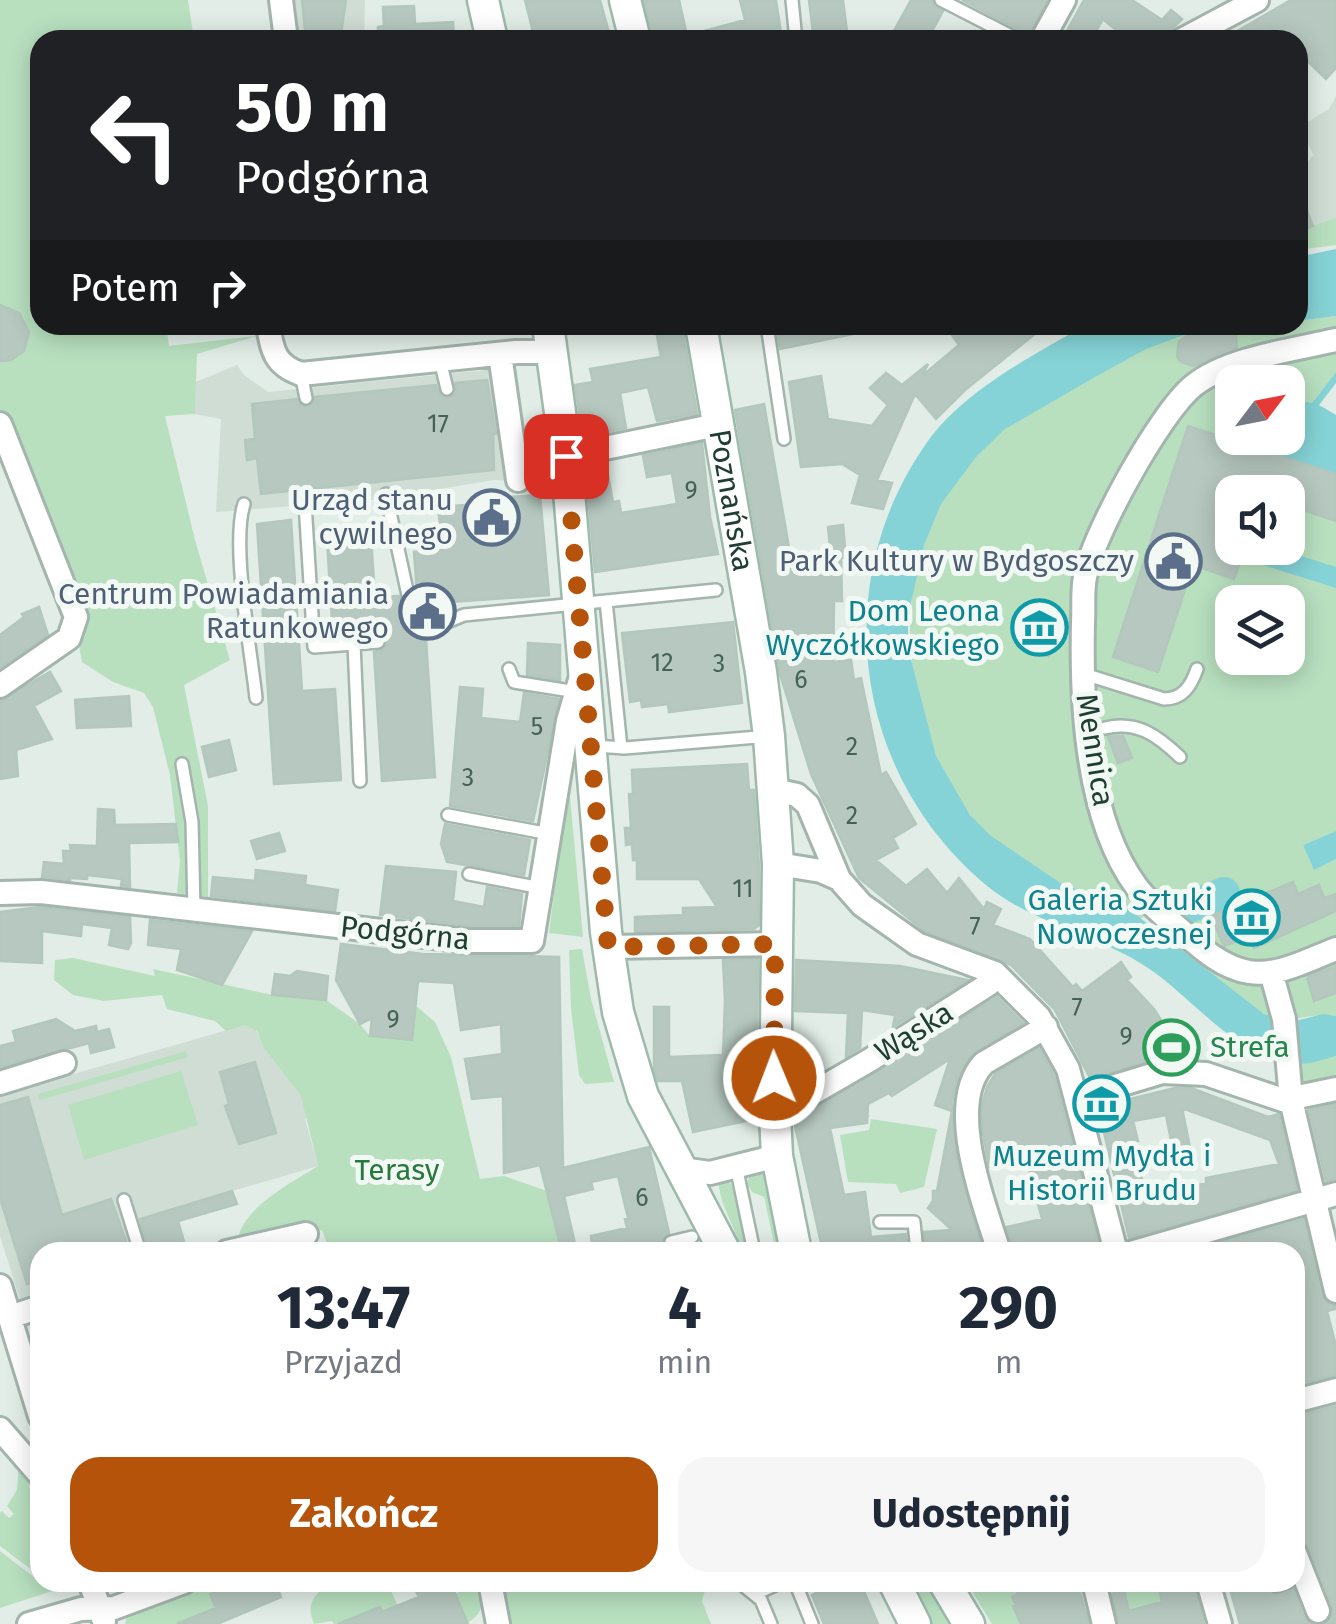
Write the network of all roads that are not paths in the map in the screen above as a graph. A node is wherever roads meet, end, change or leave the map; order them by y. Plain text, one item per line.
1 (281, 0) edge
2 (483, 0) edge
3 (624, 0) edge
4 (792, 0) edge
5 (941, 0) edge
6 (1064, 0) edge
7 (1257, 0) edge
8 (285, 30) edge
9 (490, 30) edge
10 (632, 30) edge
11 (795, 30) edge
12 (1000, 30) edge
13 (1048, 30) edge
14 (1201, 30) edge
15 (270, 335) edge
16 (703, 335) edge
17 (768, 335) edge
18 (550, 338) edge
19 (1336, 340) edge
20 (500, 354) junction
21 (440, 360) junction
22 (301, 374) junction
23 (447, 389) dead end
24 (306, 398) dead end
25 (0, 424) edge
26 (717, 424) junction
27 (784, 439) dead end
28 (566, 456) junction
29 (518, 480) dead end
30 (386, 494) dead end
31 (305, 502) dead end
32 (244, 504) dead end
33 (716, 590) dead end
34 (408, 595) dead end
35 (592, 602) junction
36 (425, 631) dead end
37 (378, 642) dead end
38 (354, 644) junction
39 (509, 669) dead end
40 (1197, 669) dead end
41 (1084, 674) junction
42 (580, 680) junction
43 (0, 686) edge
44 (256, 698) dead end
45 (1105, 728) dead end
46 (769, 736) junction
47 (590, 745) junction
48 (621, 748) junction
49 (1180, 757) dead end
50 (182, 764) dead end
51 (360, 782) dead end
52 (774, 790) junction
53 (448, 815) dead end
54 (550, 834) junction
55 (778, 864) junction
56 (469, 874) dead end
57 (839, 880) junction
58 (541, 888) junction
59 (0, 893) edge
60 (194, 910) junction
61 (775, 944) junction
62 (608, 947) junction
63 (1336, 949) edge
64 (1270, 972) junction
65 (996, 973) junction
66 (1046, 1027) junction
67 (64, 1063) dead end
68 (0, 1083) edge
69 (1336, 1089) edge
70 (1076, 1098) junction
71 (1291, 1100) junction
72 (775, 1114) junction
73 (777, 1156) junction
74 (676, 1159) junction
75 (736, 1166) junction
76 (1325, 1197) edge
77 (124, 1200) dead end
78 (880, 1222) dead end
79 (306, 1234) dead end
80 (692, 1236) dead end
81 (137, 1242) edge
82 (275, 1242) edge
83 (671, 1242) dead end
84 (720, 1242) edge
85 (752, 1242) edge
86 (794, 1242) edge
87 (917, 1242) edge
88 (996, 1242) edge
89 (1113, 1242) edge
90 (1169, 1242) edge
91 (0, 1286) edge
92 (1336, 1289) edge
93 (30, 1311) edge
94 (10, 1317) junction
95 (30, 1380) edge
96 (1336, 1390) edge
97 (1305, 1398) edge
98 (0, 1429) edge
99 (30, 1464) edge
100 (94, 1592) edge
101 (157, 1592) edge
102 (492, 1592) edge
103 (752, 1592) edge
104 (760, 1592) edge
105 (799, 1592) edge
106 (899, 1592) edge
107 (950, 1592) edge
108 (1096, 1592) edge
109 (1211, 1592) edge
110 (1300, 1592) edge
111 (755, 1594) junction
112 (1318, 1611) dead end
113 (102, 1616) edge
114 (29, 1624) edge
115 (498, 1624) edge
116 (771, 1624) edge
117 (812, 1624) edge
118 (915, 1624) edge
119 (969, 1624) edge
120 (1104, 1624) edge
121 (1220, 1624) edge

1 - 8 street
2 - 9 main road
3 - 10 main road
4 - 11 lane
5 - 12 lane
6 - 13 street
7 - 14 street
15 - 22 street
16 - 26 main road, Poznańska
17 - 27 lane
18 - 20 street
18 - 28 main road
19 - 41 street, Mennica
20 - 21 street
20 - 29 street
21 - 22 street
21 - 23 lane
22 - 24 lane
25 - 43 street
26 - 28 street
26 - 46 main road, Poznańska
28 - 35 main road
30 - 34 lane
31 - 38 lane
32 - 44 lane
33 - 35 lane
35 - 36 lane
35 - 42 main road
35 - 48 lane
37 - 38 lane
38 - 51 lane
39 - 42 lane
40 - 41 lane
41 - 64 street, Mennica
42 - 47 main road
42 - 54 street, Podgórna
45 - 49 lane
46 - 48 lane
46 - 52 main road, Poznańska
47 - 48 lane
47 - 62 main road
50 - 60 lane
52 - 55 main road, Poznańska
52 - 57 street
53 - 54 lane
54 - 58 street, Podgórna
55 - 57 street
55 - 61 main road, Poznańska
56 - 58 lane
57 - 65 street
58 - 60 street, Podgórna
59 - 60 street, Podgórna
61 - 62 street
61 - 72 main road, Poznańska
62 - 74 main road
63 - 64 street
64 - 71 street
65 - 66 street
65 - 72 street, Wąska
66 - 70 street
66 - 88 street
67 - 68 street
69 - 71 street
70 - 71 street
70 - 89 street
71 - 76 street
72 - 73 main road, Poznańska
73 - 75 street
73 - 86 main road, Poznańska
74 - 75 street
74 - 84 main road
75 - 85 lane
76 - 90 street
76 - 92 street
77 - 81 lane
78 - 87 lane
79 - 82 street
80 - 83 lane
91 - 94 street
93 - 94 street
94 - 95 street
96 - 97 street
98 - 99 street
100 - 113 street
101 - 113 street
102 - 115 street
103 - 111 lane
104 - 111 lane
105 - 117 lane
106 - 118 main road
107 - 119 main road
108 - 120 street
109 - 121 street
110 - 112 street
111 - 116 lane
113 - 114 street

